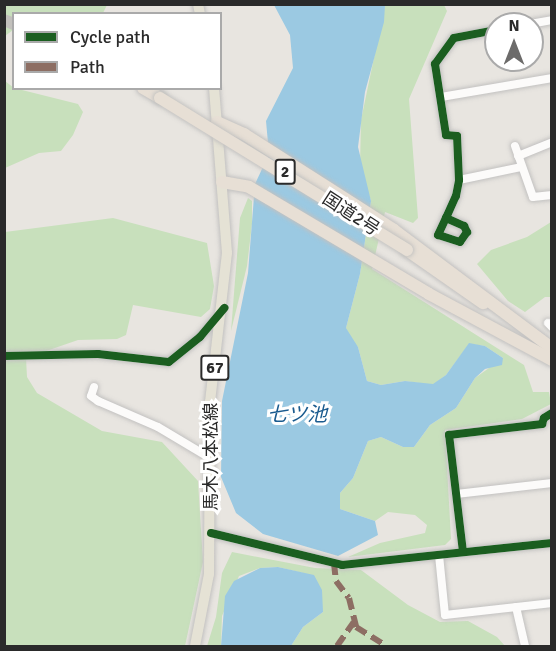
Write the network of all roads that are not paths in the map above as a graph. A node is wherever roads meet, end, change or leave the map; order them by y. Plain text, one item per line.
1 (484, 33) edge
2 (552, 78) edge
3 (146, 90) edge
4 (214, 90) edge
5 (441, 97) junction
6 (217, 122) junction
7 (552, 142) edge
8 (521, 167) junction
9 (459, 180) junction
10 (222, 182) junction
11 (552, 195) edge
12 (446, 218) dead end
13 (224, 308) junction
14 (552, 348) edge
15 (552, 353) edge
16 (4, 356) edge
17 (552, 360) edge
18 (94, 387) dead end
19 (552, 413) edge
20 (547, 424) edge
21 (210, 458) junction
22 (552, 483) edge
23 (456, 494) junction
24 (211, 533) junction
25 (552, 543) edge
26 (463, 552) junction
27 (439, 555) junction
28 (552, 603) edge
29 (516, 607) junction
30 (195, 646) edge
31 (525, 646) edge

1 - 5 street
2 - 5 street
3 - 15 highway, 国道2号 / 2, bridge
4 - 6 main road, 馬木八本松線 / 67
5 - 9 street
6 - 10 main road, 馬木八本松線 / 67
6 - 14 highway
7 - 8 street
8 - 9 street
8 - 11 street
9 - 12 street
10 - 13 main road, 馬木八本松線 / 67
10 - 17 highway
13 - 16 street
13 - 21 main road, 馬木八本松線 / 67
18 - 21 street
19 - 20 street
20 - 23 street
21 - 24 main road, 馬木八本松線 / 67
22 - 23 street
23 - 26 street
24 - 27 street
24 - 30 main road, 馬木八本松線 / 67
25 - 26 street
26 - 27 street
27 - 29 street
28 - 29 street
29 - 31 street

